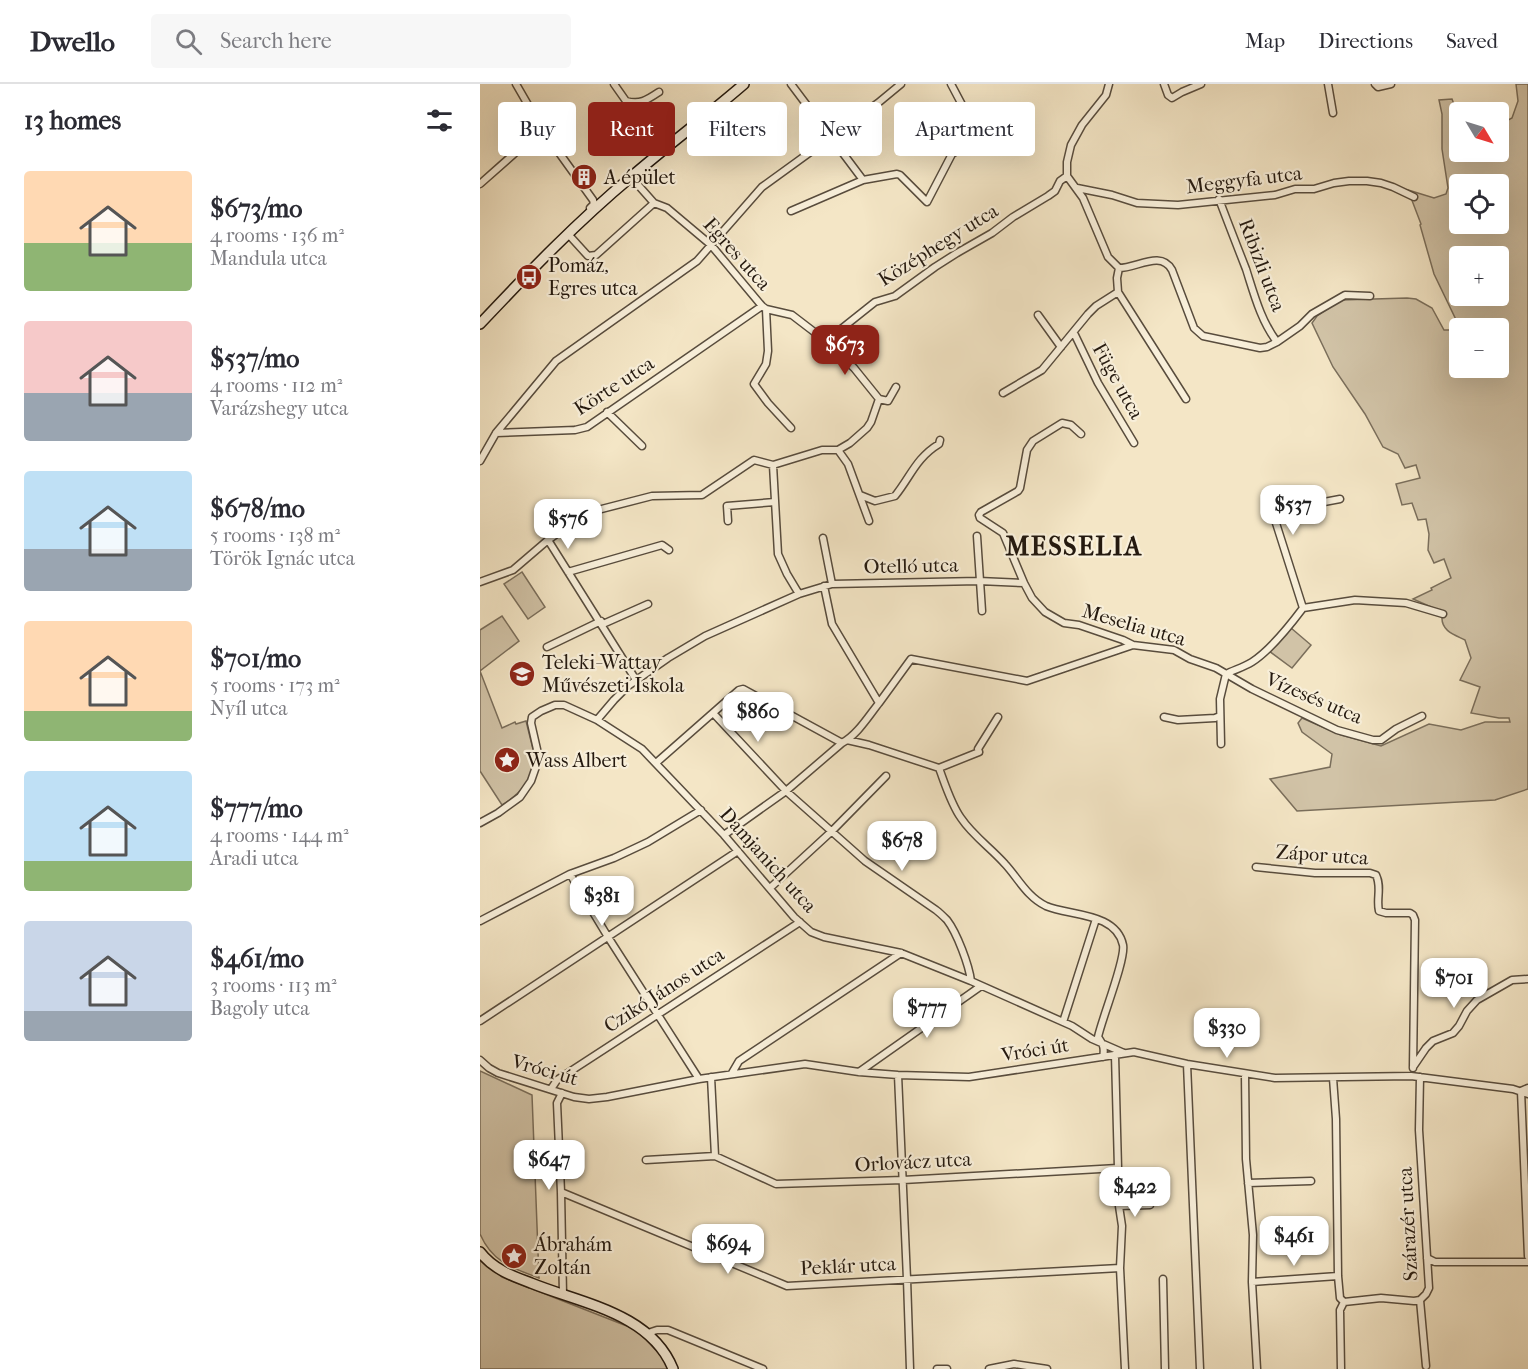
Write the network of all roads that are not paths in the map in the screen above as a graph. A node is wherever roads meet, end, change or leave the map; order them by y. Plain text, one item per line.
1 (516, 84) edge
2 (614, 84) edge
3 (744, 84) edge
4 (791, 84) edge
5 (901, 84) edge
6 (951, 84) edge
7 (1109, 84) edge
8 (1164, 84) edge
9 (1179, 84) edge
10 (1201, 84) edge
11 (1328, 84) edge
12 (1376, 84) edge
13 (1391, 84) edge
14 (659, 92) dead end
15 (1182, 92) junction
16 (526, 102) edge
17 (804, 102) edge
18 (879, 102) edge
19 (1333, 113) dead end
20 (512, 156) edge
21 (561, 156) edge
22 (805, 156) edge
23 (844, 156) edge
24 (631, 177) junction
25 (1067, 177) junction
26 (863, 180) junction
27 (480, 184) edge
28 (1076, 188) junction
29 (1414, 197) dead end
30 (1219, 200) junction
31 (654, 203) junction
32 (791, 211) dead end
33 (568, 234) junction
34 (711, 245) junction
35 (1119, 268) junction
36 (1118, 292) junction
37 (1370, 296) dead end
38 (764, 308) junction
39 (1038, 315) dead end
40 (480, 324) edge
41 (1074, 333) junction
42 (826, 341) junction
43 (1277, 342) junction
44 (1061, 347) junction
45 (896, 387) dead end
46 (1003, 393) dead end
47 (879, 399) junction
48 (1186, 399) dead end
49 (607, 412) junction
50 (791, 428) dead end
51 (496, 433) junction
52 (1081, 434) dead end
53 (940, 440) dead end
54 (1134, 443) dead end
55 (642, 446) dead end
56 (838, 450) junction
57 (480, 461) edge
58 (773, 465) junction
59 (860, 495) junction
60 (1340, 500) dead end
61 (775, 502) junction
62 (869, 520) dead end
63 (728, 521) dead end
64 (977, 536) dead end
65 (822, 538) dead end
66 (548, 540) junction
67 (669, 549) dead end
68 (568, 572) junction
69 (979, 580) junction
70 (480, 582) edge
71 (1024, 583) junction
72 (832, 584) junction
73 (824, 586) junction
74 (799, 594) junction
75 (648, 604) dead end
76 (1303, 608) junction
77 (982, 611) dead end
78 (1443, 614) dead end
79 (602, 623) junction
80 (1133, 645) junction
81 (548, 647) dead end
82 (1226, 674) junction
83 (636, 680) junction
84 (879, 703) junction
85 (713, 712) junction
86 (1220, 716) junction
87 (1422, 716) dead end
88 (998, 717) dead end
89 (1164, 717) dead end
90 (597, 720) junction
91 (844, 742) junction
92 (1221, 744) dead end
93 (657, 763) junction
94 (939, 768) junction
95 (886, 776) dead end
96 (786, 791) junction
97 (701, 810) junction
98 (480, 823) edge
99 (832, 831) junction
100 (724, 835) junction
101 (738, 851) junction
102 (1256, 867) dead end
103 (570, 874) junction
104 (770, 888) junction
105 (1096, 919) junction
106 (480, 921) edge
107 (800, 922) junction
108 (608, 937) junction
109 (901, 953) junction
110 (1528, 979) edge
111 (971, 981) junction
112 (981, 986) junction
113 (658, 1013) junction
114 (480, 1021) edge
115 (1063, 1022) junction
116 (1103, 1044) junction
117 (1124, 1053) junction
118 (1115, 1055) junction
119 (1103, 1057) junction
120 (481, 1062) edge
121 (1187, 1064) junction
122 (1413, 1068) junction
123 (858, 1072) junction
124 (732, 1073) junction
125 (1245, 1074) junction
126 (898, 1076) junction
127 (1411, 1076) junction
128 (711, 1077) junction
129 (1420, 1077) junction
130 (1333, 1078) junction
131 (699, 1079) junction
132 (1528, 1088) edge
133 (551, 1089) junction
134 (562, 1093) junction
135 (1525, 1093) edge
136 (715, 1156) junction
137 (646, 1160) dead end
138 (1118, 1168) junction
139 (903, 1180) junction
140 (1311, 1181) dead end
141 (1248, 1183) junction
142 (561, 1192) junction
143 (1150, 1205) dead end
144 (1119, 1206) junction
145 (480, 1252) edge
146 (1528, 1256) edge
147 (1426, 1258) junction
148 (1528, 1262) edge
149 (1120, 1269) junction
150 (1338, 1276) junction
151 (908, 1279) junction
152 (1163, 1279) dead end
153 (1251, 1282) junction
154 (563, 1296) junction
155 (1420, 1300) junction
156 (1344, 1302) junction
157 (648, 1333) junction
158 (1426, 1366) dead end
159 (673, 1369) edge
160 (763, 1369) edge
161 (910, 1369) edge
162 (937, 1369) edge
163 (947, 1369) edge
164 (989, 1369) edge
165 (1047, 1369) edge
166 (1125, 1369) edge
167 (1165, 1369) edge
168 (1200, 1369) edge
169 (1257, 1369) edge
170 (1341, 1369) edge

1 - 16 street
2 - 14 street
3 - 24 main road
4 - 17 street
5 - 18 street
6 - 26 street
7 - 25 street
8 - 15 street
9 - 15 street
10 - 15 street
11 - 19 street
12 - 13 street
20 - 27 street
21 - 33 street
22 - 34 street
23 - 26 street
24 - 31 street, Egres utca
24 - 33 main road
25 - 28 street
25 - 42 street, Középhegy utca
26 - 32 street
28 - 30 street, Meggyfa utca
28 - 35 street
29 - 30 street, Meggyfa utca
30 - 43 street, Ribizli utca
31 - 33 street
31 - 34 street, Egres utca
33 - 40 main road
34 - 38 street, Egres utca
34 - 51 street
35 - 36 street
35 - 43 street
36 - 41 street
36 - 48 street
37 - 43 street
38 - 42 street, Egres utca
38 - 49 street, Körte utca
38 - 50 street
39 - 44 street
41 - 44 street
41 - 54 street, Füge utca
42 - 47 street, Egres utca
44 - 46 street
45 - 47 street
47 - 56 street
49 - 51 street, Körte utca
49 - 55 street
51 - 57 street
52 - 71 street, Meselia utca
53 - 59 street
56 - 58 street
56 - 59 street
58 - 61 street
58 - 66 street
59 - 62 street
60 - 76 street
61 - 63 street
61 - 74 street
64 - 69 street
65 - 72 street
66 - 68 street
66 - 70 street
67 - 68 street
68 - 79 street
69 - 71 street, Otelló utca
69 - 72 street, Otelló utca
69 - 77 street
71 - 80 street, Meselia utca
72 - 73 street, Otelló utca
73 - 74 street, Otelló utca
73 - 84 street
74 - 83 street, Otelló utca
75 - 79 street
76 - 78 street
76 - 82 street
79 - 81 street
79 - 83 street
80 - 82 street, Meselia utca
80 - 84 street
82 - 86 street
82 - 87 street, Vízesés utca
83 - 90 street, Otelló utca
84 - 91 street
85 - 91 street
85 - 93 street
85 - 96 street
86 - 89 street
86 - 92 street
88 - 94 street
90 - 93 street, Damjanich utca
90 - 98 street, Damjanich utca
91 - 94 street
91 - 96 street
93 - 97 street, Damjanich utca
94 - 105 street
95 - 99 street
96 - 99 street
96 - 100 street
97 - 100 street, Damjanich utca
97 - 103 street
99 - 104 street
99 - 111 street
100 - 101 street, Damjanich utca
101 - 104 street, Damjanich utca
101 - 108 street
102 - 122 street, Zápor utca
103 - 106 street
103 - 108 street
104 - 107 street, Damjanich utca
105 - 115 street
105 - 116 street
107 - 109 street, Damjanich utca
107 - 113 street, Czikó János utca
108 - 113 street
108 - 114 street
109 - 111 street, Damjanich utca
109 - 124 street
110 - 122 street
111 - 112 street, Damjanich utca
112 - 115 street, Damjanich utca
112 - 123 street
113 - 131 street
113 - 133 street, Czikó János utca
115 - 116 street, Damjanich utca
116 - 117 street, Damjanich utca
116 - 119 street
117 - 118 street, Vróci út
117 - 121 street, Vróci út
118 - 119 street, Vróci út
118 - 138 street
119 - 126 street, Vróci út
120 - 133 street, Vróci út
121 - 125 street, Vróci út
121 - 168 street
122 - 127 street
123 - 124 street, Vróci út
123 - 126 street, Vróci út
124 - 128 street, Vróci út
125 - 130 street, Vróci út
125 - 141 street
126 - 139 street
127 - 129 street, Vróci út
127 - 130 street, Vróci út
128 - 131 street, Vróci út
128 - 136 street
129 - 135 street, Vróci út
129 - 147 street, Szárazér utca
130 - 150 street
131 - 134 street, Vróci út
132 - 135 street
133 - 134 street, Vróci út
134 - 142 street
135 - 146 street
136 - 137 street, Orlovácz utca
136 - 139 street, Orlovácz utca
138 - 139 street, Orlovácz utca
138 - 144 street
139 - 151 street
140 - 141 street
141 - 153 street
142 - 151 street, Peklár utca
142 - 154 street
143 - 144 street
144 - 149 street
145 - 154 main road
147 - 148 street
147 - 155 street, Szárazér utca
149 - 151 street, Peklár utca
149 - 166 street
150 - 153 street
150 - 156 street
151 - 161 street
152 - 167 street
153 - 169 street
154 - 157 main road
155 - 156 street
155 - 158 street, Szárazér utca
156 - 170 street
157 - 159 main road
157 - 160 street
162 - 163 street
164 - 165 street

